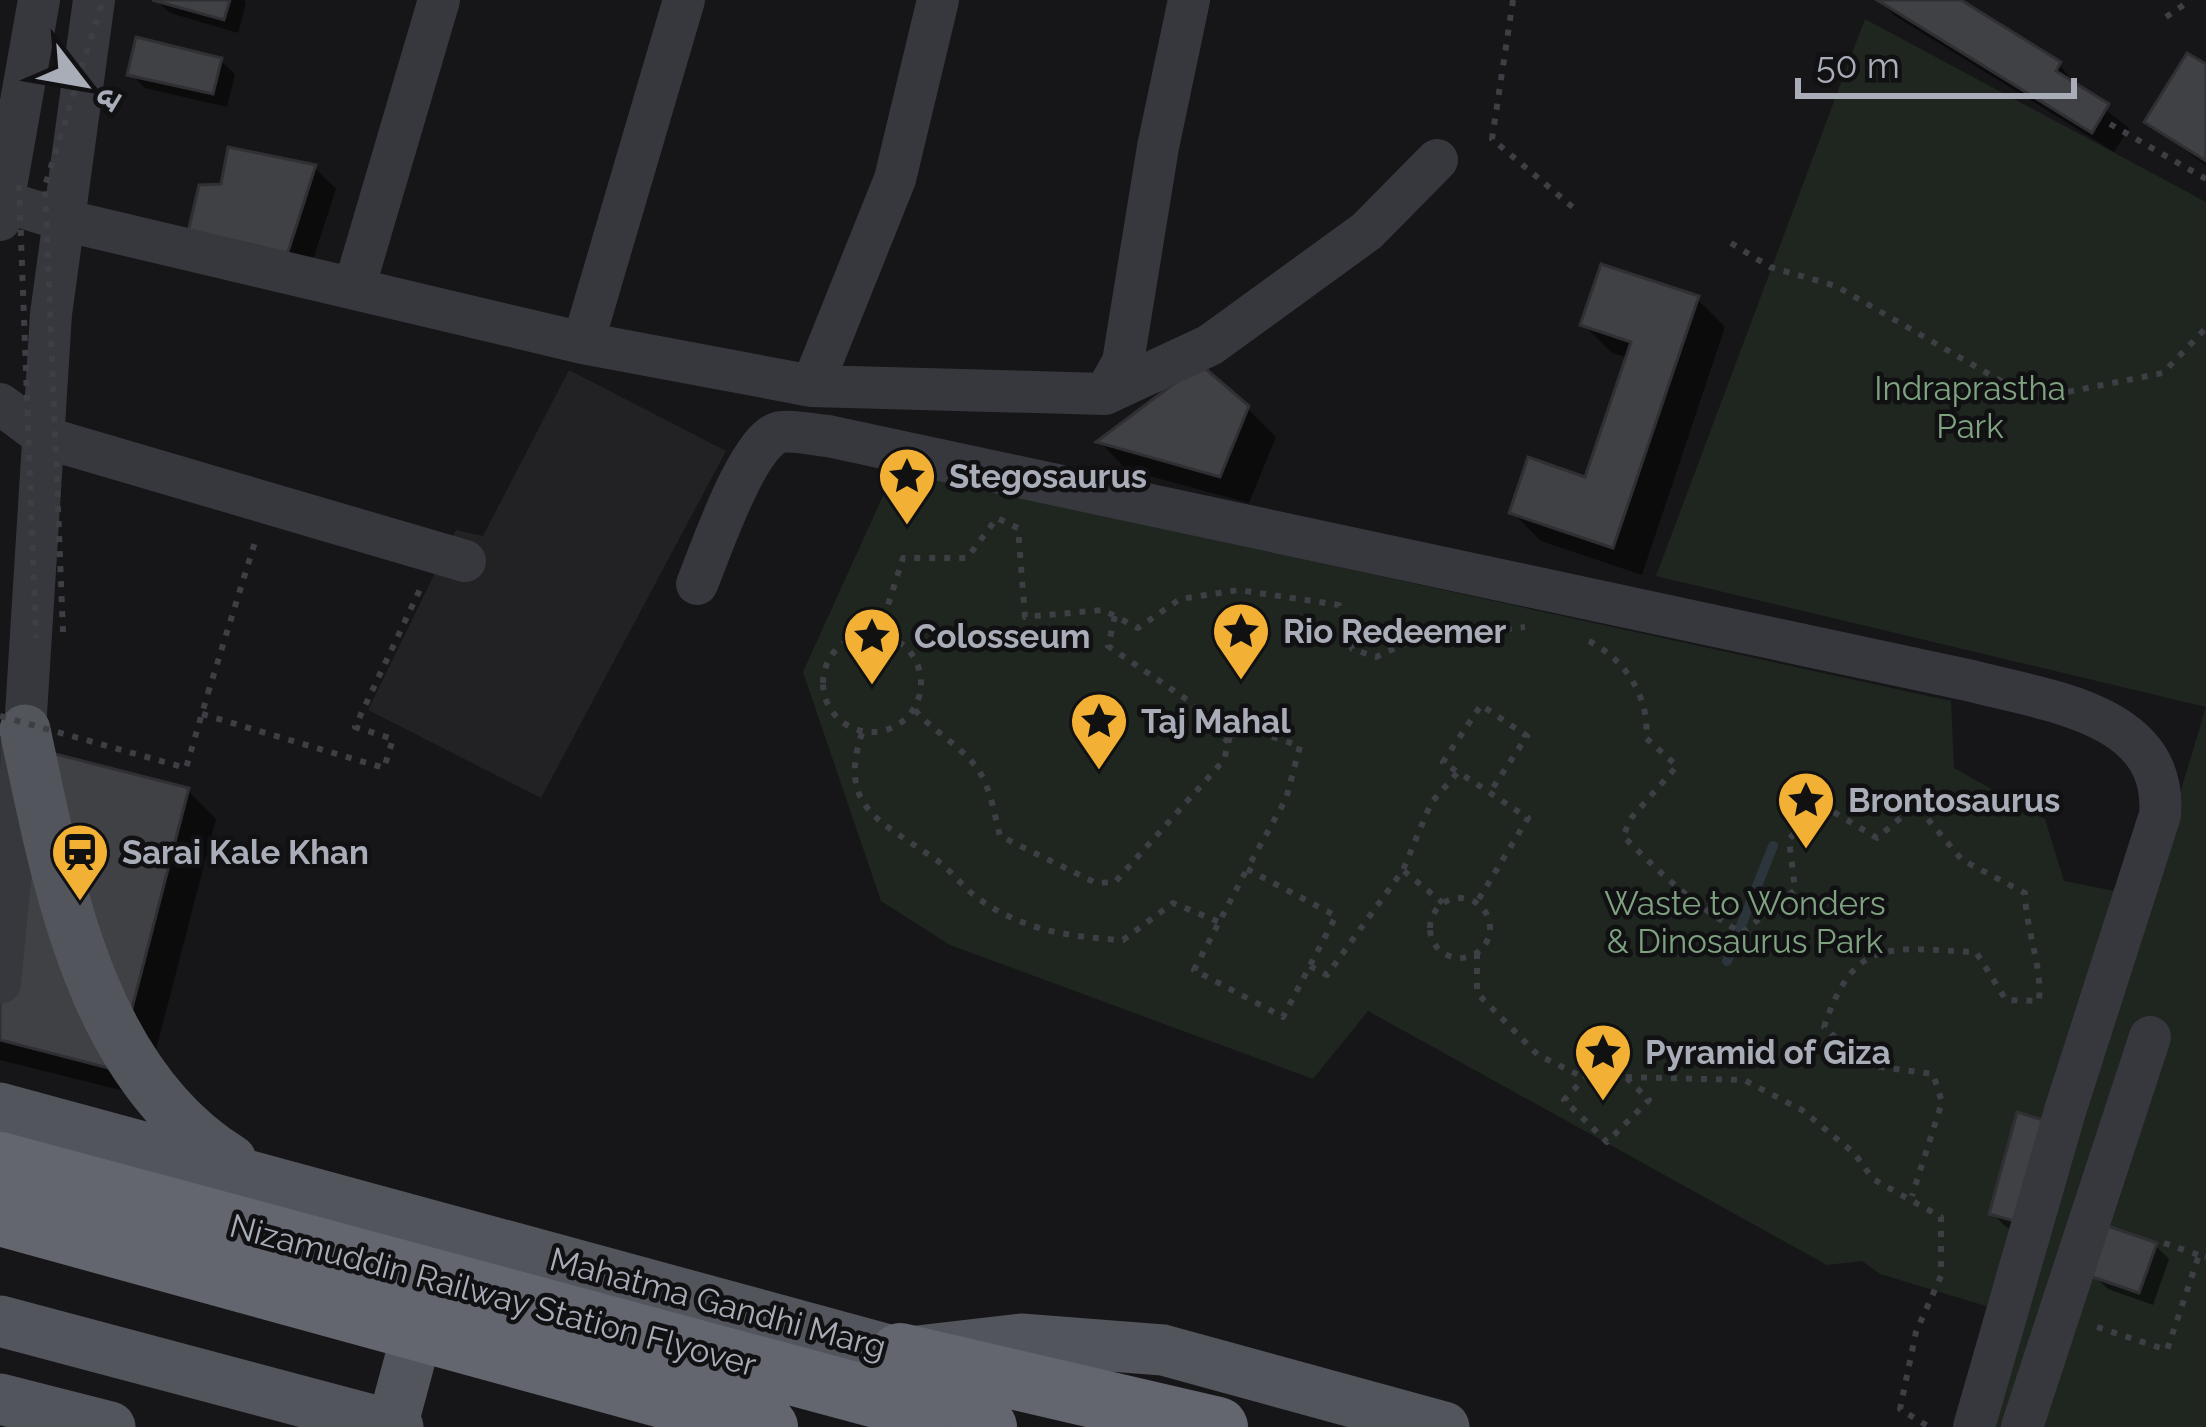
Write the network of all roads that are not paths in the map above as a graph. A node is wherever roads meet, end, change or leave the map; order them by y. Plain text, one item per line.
1 (39, 0) edge
2 (99, 0) edge
3 (440, 0) edge
4 (684, 0) edge
5 (938, 0) edge
6 (1190, 0) edge
7 (1437, 160) dead end
8 (7, 202) edge
9 (63, 220) junction
10 (355, 285) junction
11 (583, 343) junction
12 (812, 386) junction
13 (1105, 394) junction
14 (0, 404) edge
15 (0, 437) edge
16 (45, 449) junction
17 (451, 557) road end
18 (697, 584) dead end
19 (13, 723) edge
20 (0, 983) edge
21 (2150, 1037) dead end
22 (0, 1108) edge
23 (0, 1162) edge
24 (262, 1179) junction
25 (0, 1216) edge
26 (445, 1229) junction
27 (0, 1321) edge
28 (900, 1353) junction
29 (0, 1399) edge
30 (395, 1426) edge
31 (110, 1427) edge
32 (768, 1427) edge
33 (987, 1427) edge
34 (1219, 1427) edge
35 (1444, 1427) edge
36 (1973, 1427) edge
37 (2022, 1427) edge

1 - 8 street
2 - 9 street
3 - 10 street
4 - 11 street
5 - 12 street
6 - 13 street
7 - 13 street
8 - 9 street
9 - 10 street
9 - 16 street
10 - 11 street
11 - 12 street
12 - 13 street
14 - 16 street
15 - 16 street
16 - 17 street
16 - 19 street
18 - 36 street
19 - 20 street
19 - 24 main road
21 - 37 street
22 - 24 main road, Mahatma Gandhi Marg
23 - 33 highway, Nizamuddin Railway Station Flyover, bridge
24 - 26 main road, Mahatma Gandhi Marg
25 - 32 highway, Nizamuddin Railway Station Flyover, bridge
26 - 28 main road, Mahatma Gandhi Marg
26 - 30 main road
27 - 30 main road
28 - 34 highway
28 - 35 main road, Mahatma Gandhi Marg
29 - 31 main road

